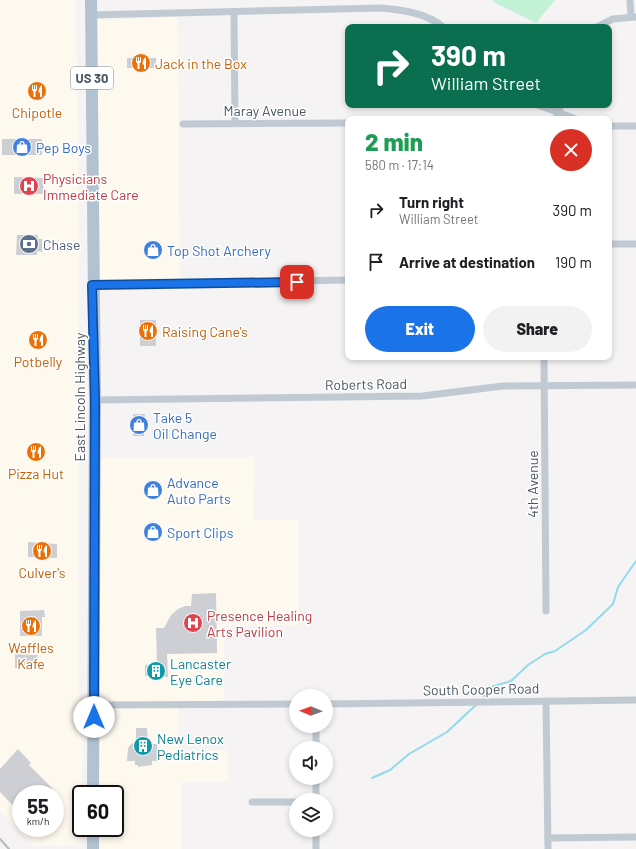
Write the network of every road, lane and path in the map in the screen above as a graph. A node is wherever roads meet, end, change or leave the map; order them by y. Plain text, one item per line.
1 (91, 0) edge
2 (630, 0) edge
3 (234, 12) junction
4 (91, 15) junction
5 (633, 17) edge
6 (438, 24) edge
7 (603, 24) edge
8 (543, 108) edge
9 (557, 116) edge
10 (235, 123) junction
11 (345, 123) edge
12 (183, 124) dead end
13 (612, 126) edge
14 (636, 126) edge
15 (612, 244) edge
16 (636, 244) edge
17 (345, 280) edge
18 (92, 285) junction
19 (544, 360) edge
20 (636, 385) edge
21 (544, 386) junction
22 (95, 400) junction
23 (546, 611) dead end
24 (636, 700) edge
25 (546, 701) junction
26 (289, 704) edge
27 (333, 704) edge
28 (94, 705) junction
29 (93, 785) edge
30 (252, 802) dead end
31 (289, 802) edge
32 (93, 837) edge
33 (316, 837) edge
34 (636, 837) edge
35 (548, 838) junction
36 (94, 849) edge
37 (316, 849) edge
38 (548, 849) edge

1 - 4 main road, East Lincoln Highway / US 30
2 - 5 street
3 - 4 street
3 - 6 street
3 - 10 street
4 - 18 main road, East Lincoln Highway / US 30
5 - 7 street
8 - 9 street
10 - 11 street, Maray Avenue
10 - 12 street, Maray Avenue
13 - 14 street
15 - 16 street
17 - 18 street
18 - 22 main road, East Lincoln Highway / US 30
19 - 21 street, 4th Avenue
20 - 21 street, Roberts Road
21 - 22 street, Roberts Road
21 - 23 street, 4th Avenue
22 - 28 main road, East Lincoln Highway / US 30
24 - 25 street, South Cooper Road
25 - 27 street, South Cooper Road
25 - 35 street
26 - 28 street
28 - 29 main road, East Lincoln Highway / US 30
30 - 31 street
32 - 36 main road
33 - 37 street
34 - 35 street
35 - 38 street

